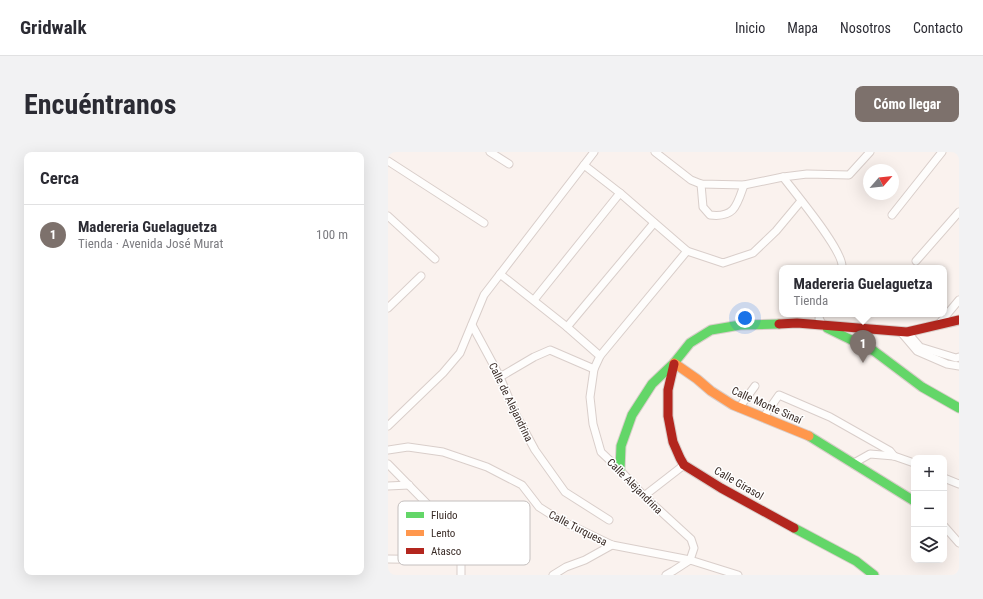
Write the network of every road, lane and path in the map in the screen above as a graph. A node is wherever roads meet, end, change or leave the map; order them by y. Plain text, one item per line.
1 (490, 152) edge
2 (594, 152) edge
3 (654, 152) edge
4 (870, 152) edge
5 (942, 152) edge
6 (388, 160) edge
7 (510, 164) dead end
8 (584, 165) junction
9 (783, 177) junction
10 (701, 184) junction
11 (744, 185) junction
12 (620, 193) junction
13 (801, 201) junction
14 (959, 212) edge
15 (892, 215) dead end
16 (388, 216) edge
17 (484, 223) dead end
18 (654, 223) junction
19 (687, 251) junction
20 (435, 259) dead end
21 (916, 261) dead end
22 (843, 265) edge
23 (500, 274) junction
24 (421, 276) dead end
25 (534, 300) junction
26 (959, 300) edge
27 (388, 308) edge
28 (947, 314) edge
29 (819, 317) edge
30 (945, 317) edge
31 (959, 320) edge
32 (939, 324) junction
33 (472, 326) junction
34 (823, 326) junction
35 (567, 327) junction
36 (903, 331) junction
37 (600, 356) junction
38 (959, 357) edge
39 (674, 363) junction
40 (959, 366) edge
41 (594, 369) junction
42 (500, 377) junction
43 (755, 386) dead end
44 (739, 408) junction
45 (959, 408) edge
46 (763, 418) junction
47 (388, 426) edge
48 (388, 450) edge
49 (894, 456) junction
50 (911, 462) edge
51 (854, 463) junction
52 (388, 464) edge
53 (684, 465) junction
54 (620, 470) junction
55 (947, 479) edge
56 (959, 484) edge
57 (409, 485) junction
58 (388, 486) edge
59 (644, 496) junction
60 (911, 499) edge
61 (425, 501) edge
62 (609, 520) dead end
63 (945, 527) edge
64 (959, 543) edge
65 (612, 545) junction
66 (388, 559) edge
67 (398, 559) edge
68 (690, 560) junction
69 (552, 575) edge
70 (666, 575) edge
71 (738, 575) edge
72 (874, 575) edge

1 - 7 street
2 - 8 street
3 - 10 street
4 - 9 street
5 - 15 street
6 - 17 street
8 - 12 street
8 - 23 street
9 - 11 street
9 - 13 street
10 - 11 street
10 - 11 street
12 - 18 street
12 - 25 street
13 - 19 street
13 - 22 street
14 - 21 street
16 - 20 street
18 - 19 street
18 - 35 street
19 - 37 street, Calle Alejandrina
23 - 25 street
23 - 33 street
24 - 27 street
25 - 35 street
26 - 28 street
29 - 34 street
30 - 32 street
31 - 32 street
32 - 36 street
33 - 42 street, Calle de Alejandrina
33 - 47 street
34 - 36 street
34 - 39 street
34 - 45 street
35 - 37 street
36 - 38 street
36 - 40 street
37 - 41 street, Calle Alejandrina
39 - 44 street, Calle Monte Sinaí
39 - 53 street
39 - 54 street
41 - 42 street
41 - 54 street, Calle Alejandrina
42 - 62 street, Calle de Alejandrina
43 - 44 street
44 - 46 street, Calle Monte Sinaí
46 - 49 street
46 - 51 street, Calle Monte Sinaí
48 - 65 street, Calle Turquesa
49 - 50 street
49 - 51 street
51 - 60 street, Calle Monte Sinaí
52 - 57 street
53 - 59 street
53 - 72 street, Calle Girasol
54 - 59 street, Calle Alejandrina
55 - 56 street
57 - 58 street
57 - 61 street
59 - 68 street, Calle Alejandrina
63 - 64 street
65 - 68 street, Calle Turquesa
65 - 69 street
66 - 67 street
68 - 70 street
68 - 71 street, Calle Turquesa

